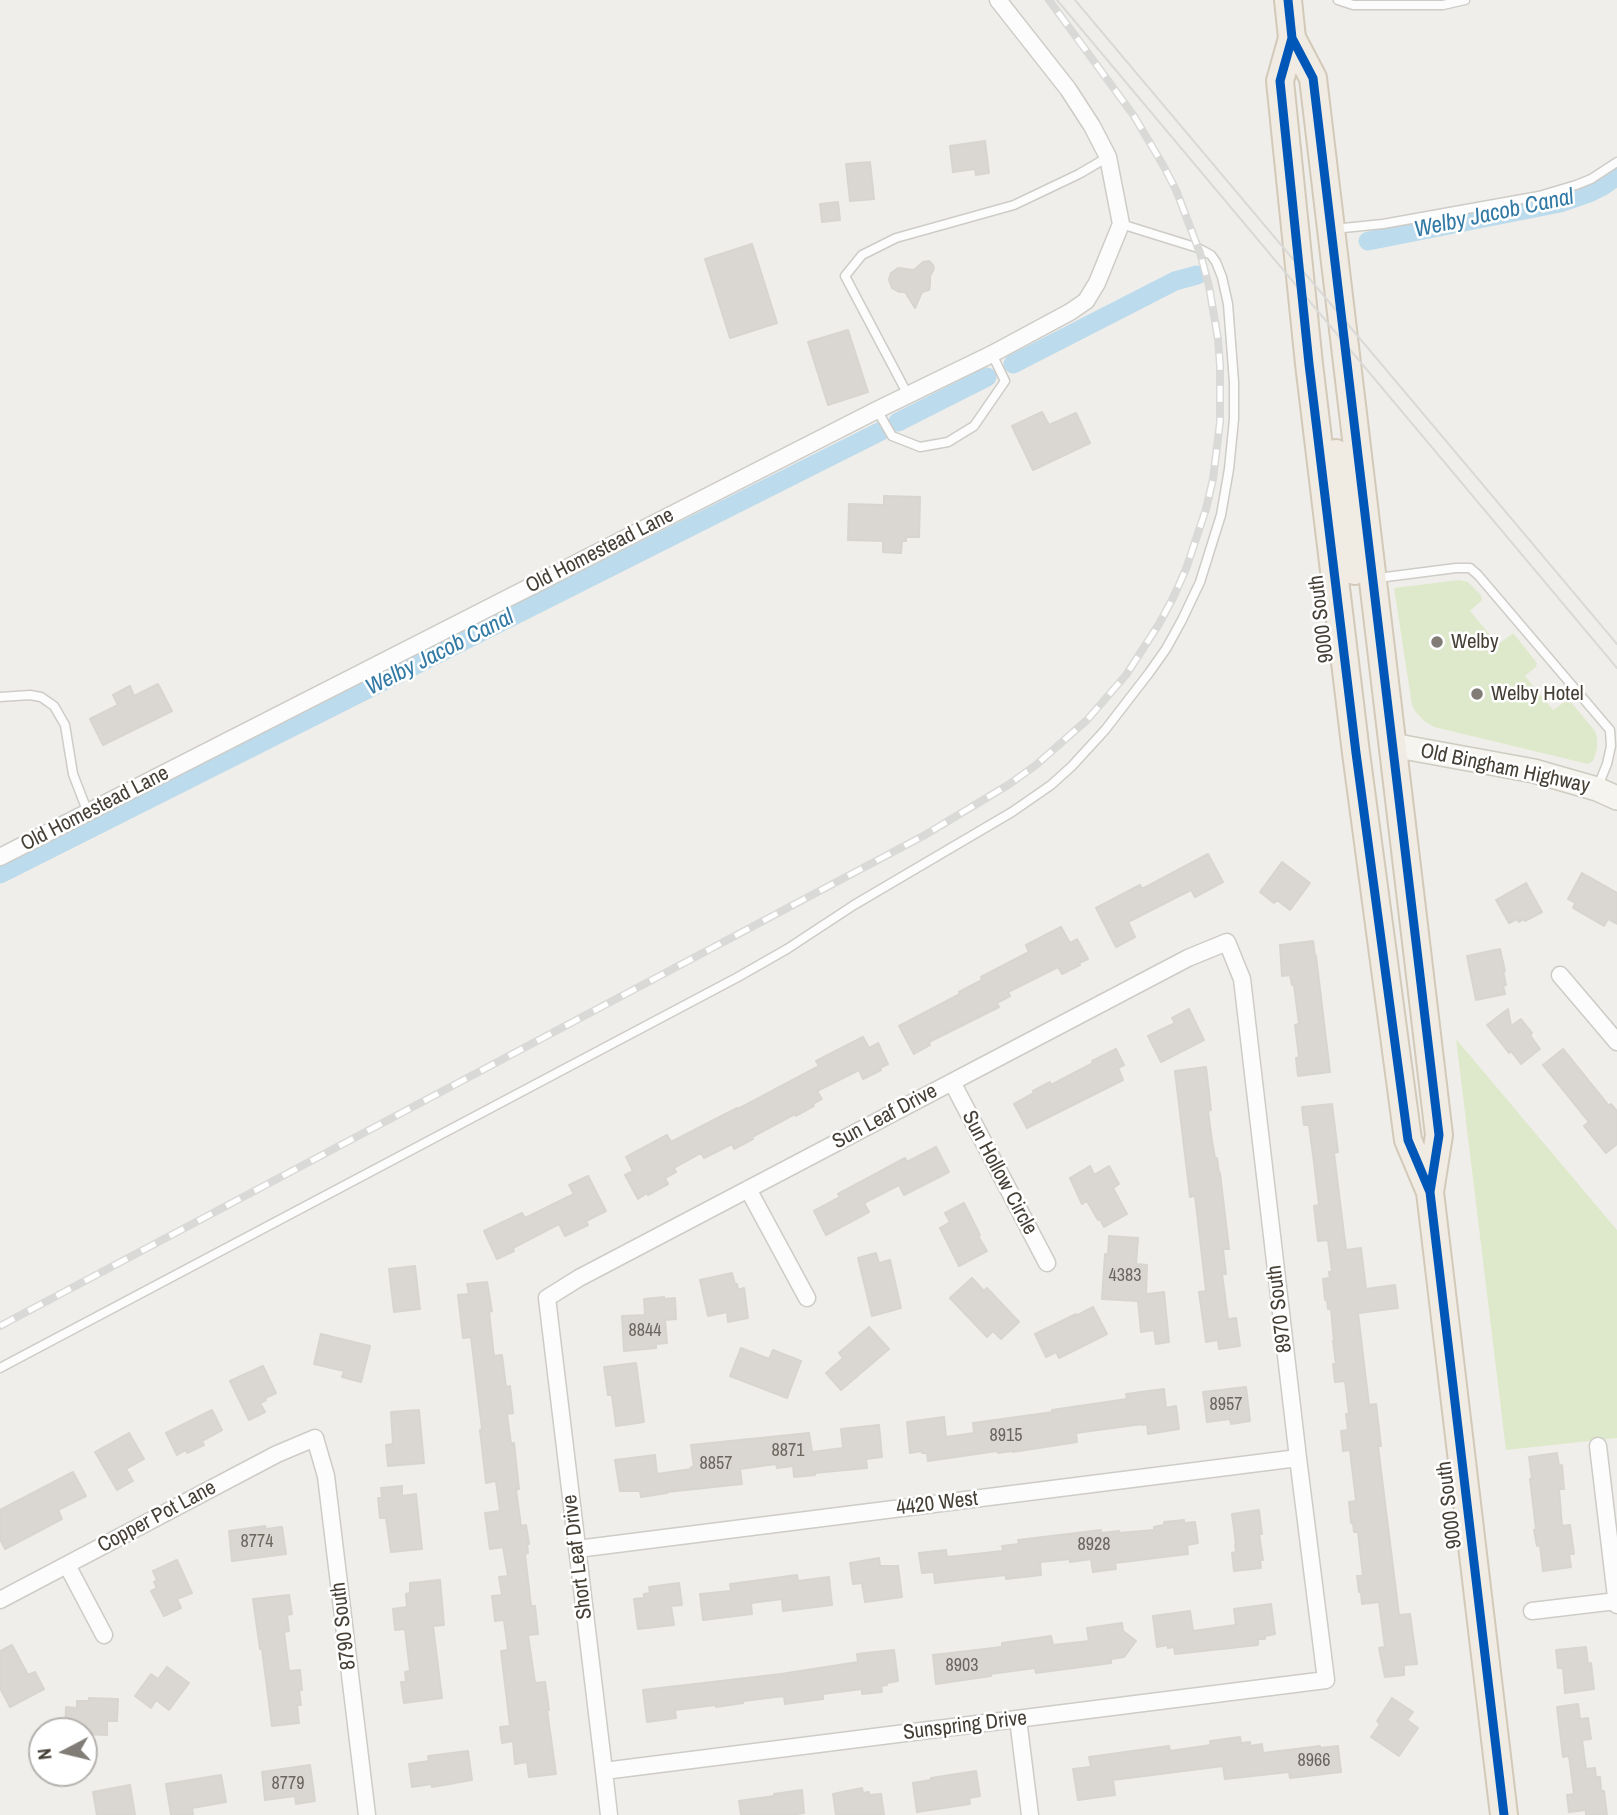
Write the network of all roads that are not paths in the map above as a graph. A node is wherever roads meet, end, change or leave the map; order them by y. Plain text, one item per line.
1 (998, 0) edge
2 (1288, 0) edge
3 (1338, 0) edge
4 (1465, 0) edge
5 (1292, 38) junction
6 (1108, 157) junction
7 (1617, 162) edge
8 (1121, 224) junction
9 (1331, 230) junction
10 (992, 354) junction
11 (1309, 364) junction
12 (908, 395) junction
13 (877, 410) junction
14 (1373, 579) junction
15 (0, 696) edge
16 (1392, 745) junction
17 (1607, 793) edge
18 (88, 813) junction
19 (0, 857) edge
20 (1227, 942) joint
21 (1560, 975) dead end
22 (1617, 1042) edge
23 (952, 1082) junction
24 (748, 1189) junction
25 (1430, 1192) junction
26 (1047, 1263) dead end
27 (547, 1298) joint
28 (807, 1298) dead end
29 (0, 1368) edge
30 (316, 1438) joint
31 (1598, 1446) dead end
32 (1298, 1458) junction
33 (577, 1549) junction
34 (67, 1565) junction
35 (0, 1600) edge
36 (1617, 1602) edge
37 (1532, 1611) dead end
38 (104, 1635) dead end
39 (1326, 1680) joint
40 (1018, 1719) junction
41 (604, 1771) junction
42 (604, 1814) edge
43 (367, 1815) edge
44 (1030, 1815) edge
45 (1504, 1815) edge

1 - 6 street
2 - 5 main road, 9000 South
3 - 4 lane
5 - 9 main road, 9000 South
5 - 11 main road, 9000 South
6 - 8 street
6 - 12 lane
7 - 9 lane
8 - 10 street, Old Homestead Lane
8 - 29 lane
9 - 14 main road, 9000 South
10 - 12 street, Old Homestead Lane
10 - 13 lane
11 - 16 main road
11 - 25 main road, 9000 South
12 - 13 street, Old Homestead Lane
13 - 18 street, Old Homestead Lane
14 - 16 main road, 9000 South
14 - 17 lane
15 - 18 lane
16 - 17 main road, Old Bingham Highway
16 - 25 main road, 9000 South
18 - 19 street, Old Homestead Lane
20 - 23 street, Sun Leaf Drive
20 - 32 street, 8970 South
21 - 22 street
23 - 24 street, Sun Leaf Drive
23 - 26 street, Sun Hollow Circle
24 - 27 street, Sun Leaf Drive
24 - 28 street
25 - 45 main road, 9000 South
27 - 33 street, Short Leaf Drive
30 - 34 street, Copper Pot Lane
30 - 43 street, 8790 South
31 - 36 street
32 - 33 street, 4420 West
32 - 39 street, 8970 South
33 - 41 street, Short Leaf Drive
34 - 35 street, Copper Pot Lane
34 - 38 street
36 - 37 street
39 - 40 street, Sunspring Drive
40 - 41 street, Sunspring Drive
40 - 44 street
41 - 42 street, Short Leaf Drive

